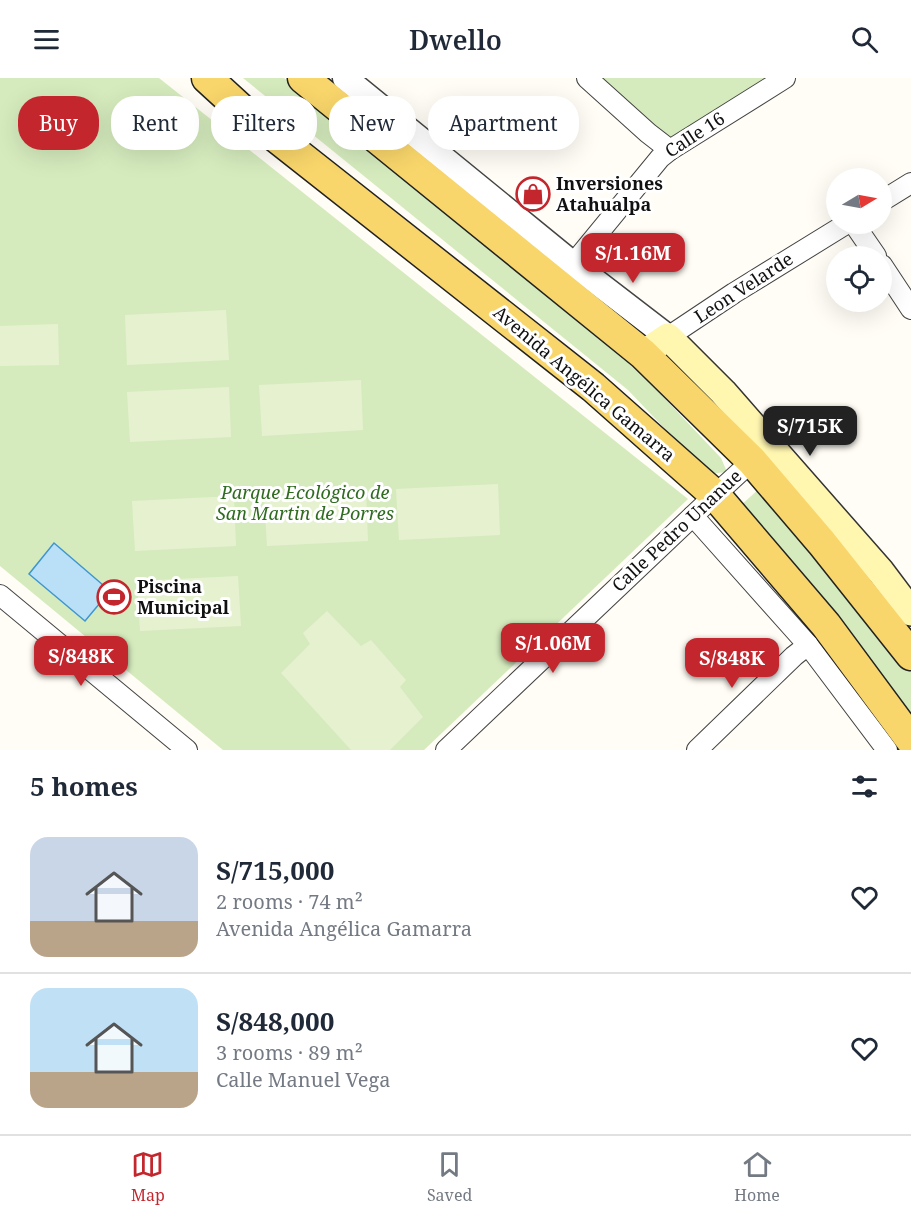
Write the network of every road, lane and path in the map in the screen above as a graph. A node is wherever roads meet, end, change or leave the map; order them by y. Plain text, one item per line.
1 (207, 78) edge
2 (303, 78) edge
3 (345, 78) edge
4 (586, 78) edge
5 (785, 78) edge
6 (670, 150) junction
7 (911, 183) edge
8 (892, 195) edge
9 (830, 234) edge
10 (573, 264) junction
11 (892, 280) edge
12 (911, 309) edge
13 (668, 337) junction
14 (644, 354) junction
15 (752, 461) junction
16 (715, 495) junction
17 (693, 516) junction
18 (0, 595) edge
19 (911, 612) edge
20 (808, 645) junction
21 (911, 655) edge
22 (899, 741) edge
23 (178, 747) edge
24 (446, 750) edge
25 (697, 750) edge

1 - 16 main road, Avenida Angélica Gamarra
2 - 14 main road
3 - 10 street
4 - 6 street
5 - 6 street, Calle 16
6 - 10 street, Calle 16
7 - 8 street
9 - 13 street, Leon Velarde
10 - 13 street
11 - 12 street
13 - 14 main road, Leon Velarde
13 - 19 main road
14 - 15 main road
15 - 16 street, Calle Pedro Unanue
15 - 21 main road
16 - 17 street, Calle Pedro Unanue
16 - 22 main road, Avenida Angélica Gamarra
17 - 20 street, Avenida Angélica Gamarra
17 - 24 street, Calle Pedro Unanue
18 - 23 street
20 - 22 street, Avenida Angélica Gamarra
20 - 25 street

